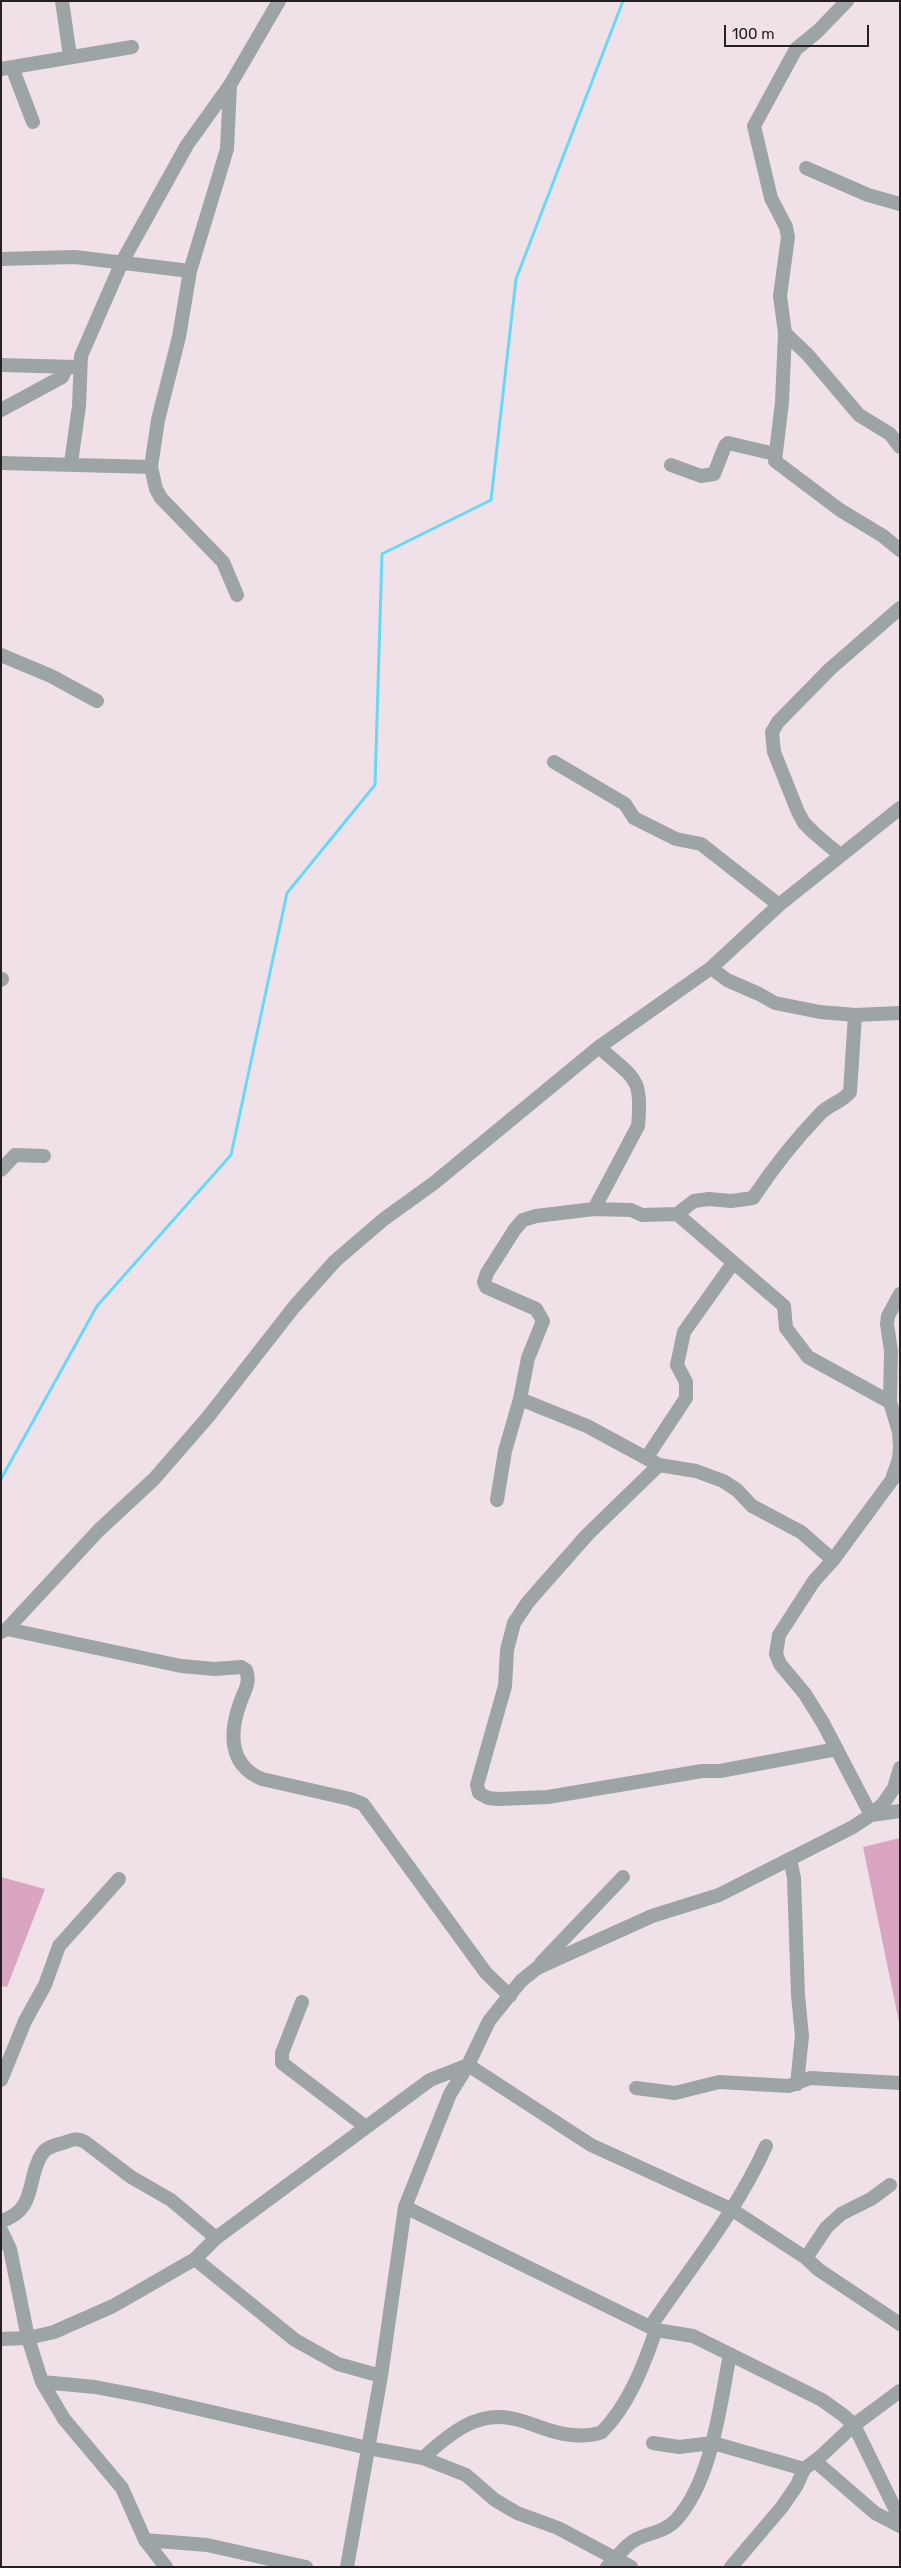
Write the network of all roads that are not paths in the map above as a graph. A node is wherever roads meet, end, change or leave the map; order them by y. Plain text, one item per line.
1 (62, 1) edge
2 (279, 1) edge
3 (847, 1) edge
4 (132, 47) dead end
5 (70, 56) junction
6 (7, 68) edge
7 (230, 85) junction
8 (33, 122) dead end
9 (806, 168) dead end
10 (900, 204) edge
11 (1, 259) edge
12 (122, 262) junction
13 (190, 271) junction
14 (785, 333) junction
15 (1, 365) edge
16 (73, 367) junction
17 (1, 410) edge
18 (900, 447) edge
19 (775, 454) junction
20 (1, 463) edge
21 (71, 464) junction
22 (670, 465) dead end
23 (151, 467) junction
24 (900, 550) edge
25 (237, 595) dead end
26 (900, 608) edge
27 (1, 655) edge
28 (97, 701) dead end
29 (554, 762) dead end
30 (900, 808) edge
31 (840, 855) junction
32 (779, 905) junction
33 (711, 968) junction
34 (900, 1013) edge
35 (855, 1015) junction
36 (599, 1047) junction
37 (44, 1156) dead end
38 (1, 1170) edge
39 (594, 1209) junction
40 (677, 1214) junction
41 (733, 1263) junction
42 (900, 1294) edge
43 (520, 1399) junction
44 (890, 1402) junction
45 (647, 1457) junction
46 (659, 1465) junction
47 (896, 1474) edge
48 (496, 1500) dead end
49 (833, 1560) junction
50 (4, 1631) edge
51 (837, 1749) junction
52 (900, 1768) edge
53 (894, 1788) junction
54 (900, 1805) edge
55 (900, 1811) edge
56 (871, 1815) junction
57 (790, 1859) junction
58 (623, 1877) dead end
59 (119, 1878) dead end
60 (521, 1981) junction
61 (510, 1996) junction
62 (302, 2002) dead end
63 (468, 2065) junction
64 (1, 2080) edge
65 (900, 2083) edge
66 (797, 2084) junction
67 (636, 2088) dead end
68 (366, 2127) junction
69 (766, 2146) dead end
70 (890, 2185) dead end
71 (405, 2207) junction
72 (731, 2210) junction
73 (1, 2221) edge
74 (1, 2230) edge
75 (216, 2238) junction
76 (806, 2258) junction
77 (195, 2259) junction
78 (900, 2324) edge
79 (653, 2328) junction
80 (28, 2338) junction
81 (1, 2339) edge
82 (730, 2354) junction
83 (381, 2376) junction
84 (42, 2382) junction
85 (900, 2391) edge
86 (854, 2425) junction
87 (653, 2443) dead end
88 (713, 2443) junction
89 (368, 2448) junction
90 (423, 2458) junction
91 (815, 2461) junction
92 (804, 2469) junction
93 (900, 2519) edge
94 (900, 2526) edge
95 (146, 2540) junction
96 (612, 2563) edge
97 (166, 2567) edge
98 (306, 2567) edge
99 (348, 2567) edge
100 (631, 2567) edge
101 (731, 2567) edge

1 - 5 street
2 - 7 street
3 - 14 street
4 - 5 street
5 - 6 street
6 - 8 street
7 - 12 street
7 - 13 street
9 - 10 street
11 - 12 street
12 - 13 street
12 - 16 street
13 - 23 street
14 - 18 street
14 - 19 street
15 - 16 street
16 - 17 street
16 - 21 street
19 - 22 street
19 - 24 street
20 - 21 street
21 - 23 street
23 - 25 street
26 - 31 street
27 - 28 street
29 - 32 street
30 - 31 street
31 - 32 street
32 - 33 street
33 - 35 street
33 - 36 street
34 - 35 street
35 - 40 street
36 - 39 street
36 - 50 street
37 - 38 street
39 - 40 street
39 - 43 street
40 - 41 street
41 - 44 street
41 - 45 street
42 - 44 street
43 - 45 street
43 - 48 street
44 - 47 street
45 - 46 street
46 - 49 street
46 - 51 street
47 - 49 street
49 - 51 street
50 - 61 street
51 - 56 street
52 - 53 street
53 - 54 street
53 - 56 street
55 - 56 street
56 - 57 street
57 - 60 street
57 - 66 street
58 - 60 street
59 - 64 street
60 - 61 street
61 - 63 street
62 - 68 street
63 - 68 street
63 - 71 street
63 - 72 street
65 - 66 street
66 - 67 street
68 - 75 street
69 - 72 street
70 - 76 street
71 - 79 street
71 - 83 street
72 - 76 street
72 - 79 street
73 - 75 street
74 - 80 street
75 - 77 street
76 - 78 street
77 - 80 street
77 - 83 street
79 - 82 street
79 - 90 street
80 - 81 street
80 - 84 street
82 - 86 street
82 - 88 street
83 - 89 street
84 - 89 street
84 - 95 street
85 - 86 street
86 - 91 street
86 - 93 street
87 - 88 street
88 - 92 street
88 - 96 street
89 - 90 street
89 - 99 street
90 - 96 street
91 - 92 street
91 - 94 street
92 - 101 street
95 - 97 street
95 - 98 street
96 - 100 street

